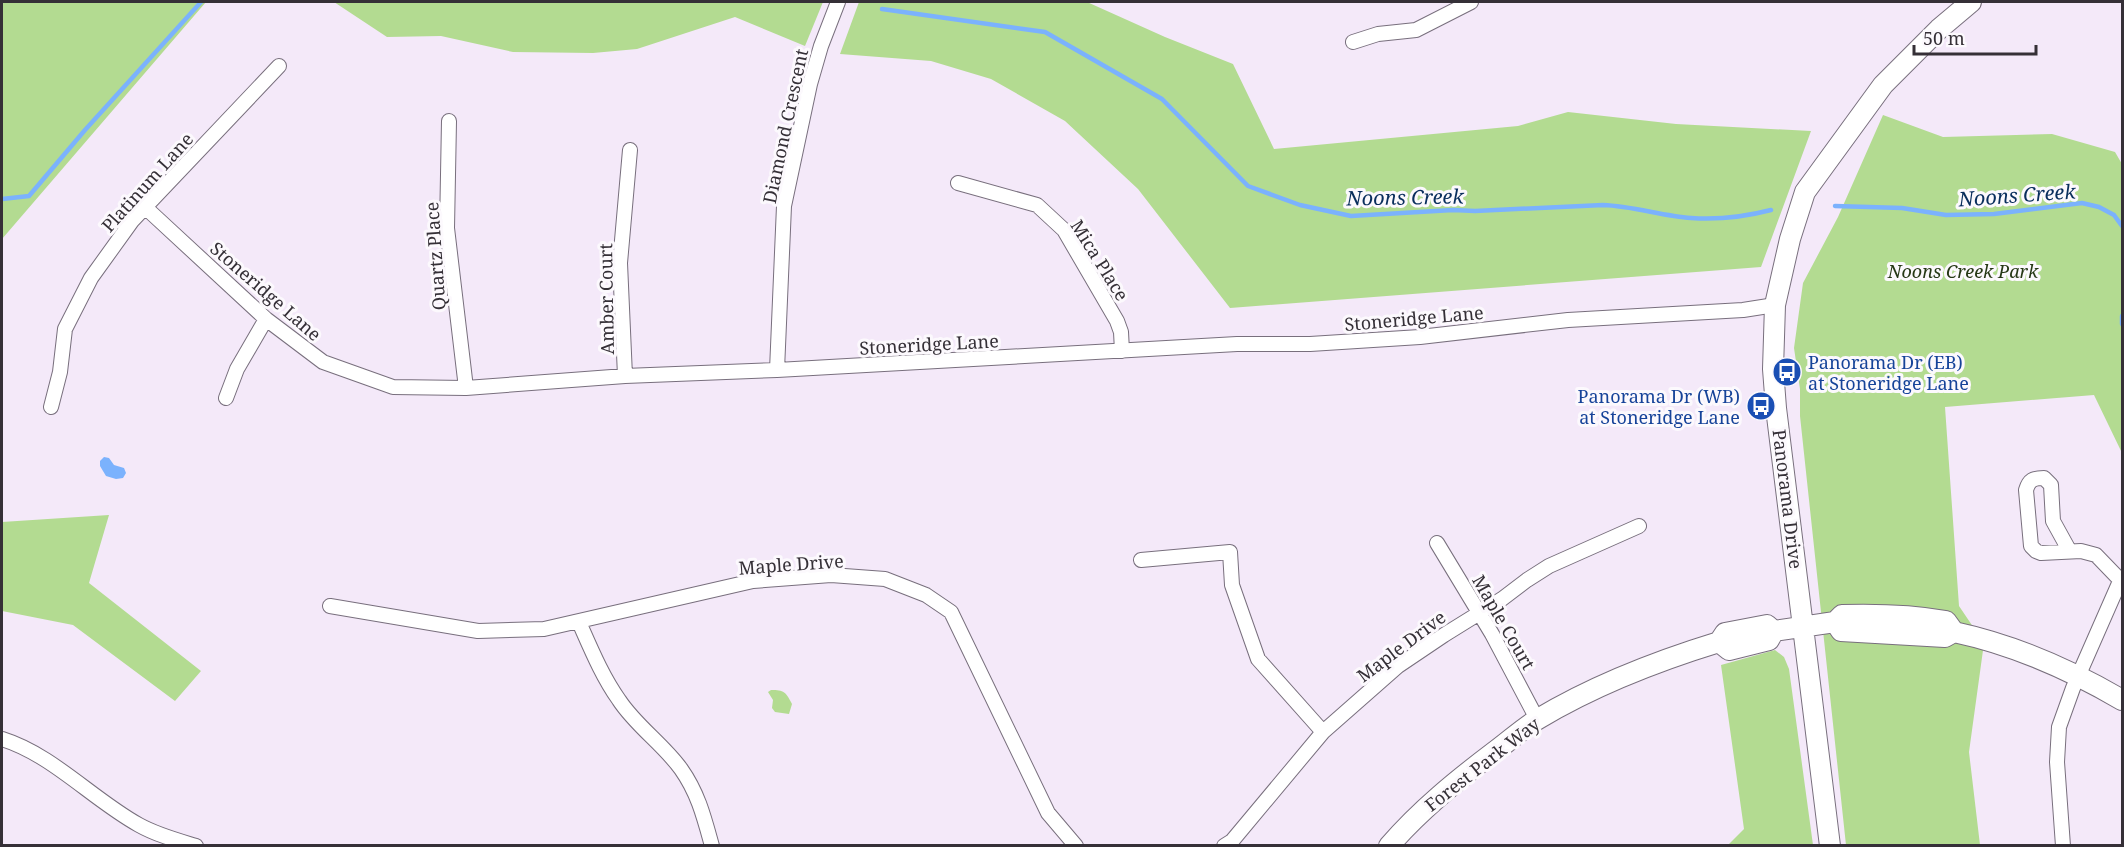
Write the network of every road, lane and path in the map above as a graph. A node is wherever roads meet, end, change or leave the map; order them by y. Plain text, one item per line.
1 (838, 2) edge
2 (1471, 2) edge
3 (1971, 2) edge
4 (1353, 42) dead end
5 (279, 66) dead end
6 (449, 121) dead end
7 (630, 150) dead end
8 (958, 183) dead end
9 (146, 208) junction
10 (1775, 305) junction
11 (266, 319) junction
12 (1122, 351) junction
13 (777, 370) junction
14 (626, 376) junction
15 (466, 388) junction
16 (226, 398) dead end
17 (51, 407) dead end
18 (1639, 526) dead end
19 (1437, 543) dead end
20 (2069, 550) junction
21 (1141, 560) dead end
22 (2121, 582) edge
23 (330, 606) dead end
24 (1479, 613) junction
25 (579, 622) junction
26 (1803, 625) junction
27 (2079, 675) junction
28 (2122, 700) edge
29 (1537, 719) junction
30 (1323, 732) junction
31 (2, 739) edge
32 (196, 846) edge
33 (712, 846) edge
34 (1076, 846) edge
35 (1224, 846) edge
36 (1389, 846) edge
37 (1830, 846) edge
38 (2063, 846) edge

1 - 13 street, Diamond Crescent
2 - 4 street
3 - 10 street, Panorama Drive
5 - 9 street, Platinum Lane
6 - 15 street, Quartz Place
7 - 14 street, Amber Court
8 - 12 street, Mica Place
9 - 11 street, Stoneridge Lane
9 - 17 street, Platinum Lane
10 - 12 street, Stoneridge Lane
10 - 26 street, Panorama Drive
11 - 15 street, Stoneridge Lane
11 - 16 street
12 - 13 street, Stoneridge Lane
13 - 14 street, Stoneridge Lane
14 - 15 street, Stoneridge Lane
18 - 24 street, Maple Drive
19 - 24 street, Maple Court
20 - 20 street
20 - 22 street
21 - 30 street
22 - 27 street
23 - 25 street, Maple Drive
24 - 29 street, Maple Court
24 - 30 street, Maple Drive
25 - 33 street
25 - 34 street, Maple Drive
26 - 27 street, Forest Park Way
26 - 29 street, Forest Park Way
26 - 37 street, Panorama Drive
27 - 28 street, Forest Park Way
27 - 38 street
29 - 36 street, Forest Park Way
30 - 35 street, Maple Drive
31 - 32 street

